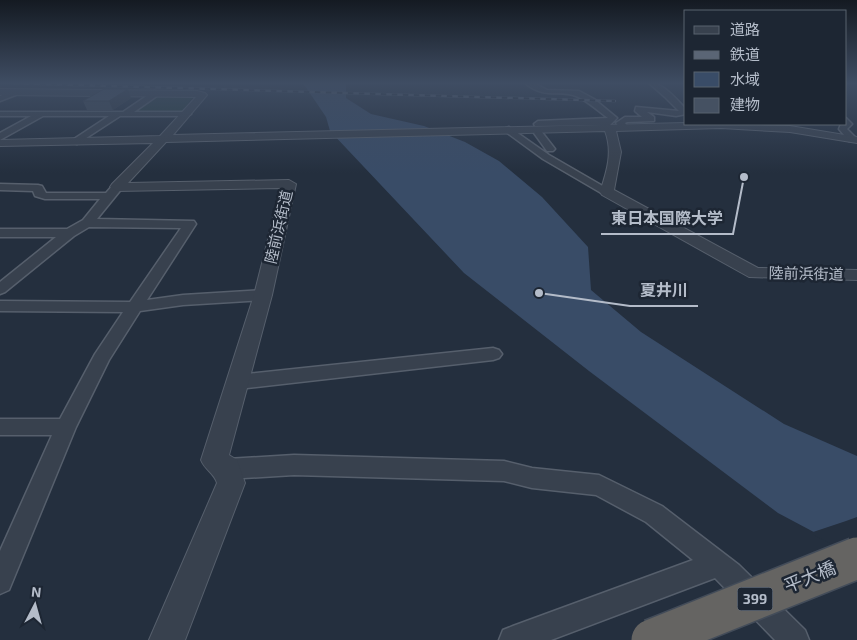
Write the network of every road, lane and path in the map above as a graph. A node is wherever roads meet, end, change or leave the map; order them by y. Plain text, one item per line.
1 (606, 113) edge
2 (642, 113) edge
3 (668, 113) edge
4 (681, 113) edge
5 (0, 114) edge
6 (43, 114) junction
7 (122, 114) junction
8 (187, 114) joint
9 (846, 125) edge
10 (591, 126) junction
11 (537, 129) junction
12 (615, 129) junction
13 (506, 130) junction
14 (0, 136) edge
15 (163, 139) junction
16 (854, 140) edge
17 (77, 141) junction
18 (0, 143) edge
19 (550, 149) dead end
20 (0, 187) edge
21 (114, 191) junction
22 (607, 192) junction
23 (87, 222) junction
24 (69, 232) junction
25 (0, 233) edge
26 (857, 275) edge
27 (0, 289) edge
28 (263, 295) junction
29 (0, 306) edge
30 (136, 307) junction
31 (493, 354) dead end
32 (238, 382) junction
33 (0, 427) edge
34 (66, 427) junction
35 (227, 469) junction
36 (857, 558) edge
37 (718, 564) junction
38 (0, 581) edge
39 (167, 640) edge
40 (513, 640) edge
41 (652, 640) edge
42 (795, 640) edge

1 - 10 street
2 - 12 street
3 - 4 street
5 - 6 street
6 - 7 street
6 - 14 street
7 - 8 street
7 - 17 street
8 - 15 street
9 - 16 street
10 - 11 street
10 - 12 street
11 - 12 street
11 - 13 street
11 - 19 street
12 - 16 street
12 - 22 street
13 - 15 street
13 - 22 street
15 - 17 street
15 - 21 street
17 - 18 street
20 - 21 street
21 - 23 street
21 - 28 street, 陸前浜街道
22 - 26 street, 陸前浜街道
23 - 24 street
23 - 30 street
24 - 25 street
24 - 27 street
28 - 30 street
28 - 32 street, 陸前浜街道
29 - 30 street
30 - 34 street
31 - 32 street
32 - 35 street, 陸前浜街道
33 - 34 street
34 - 38 street
35 - 37 street
35 - 39 street
36 - 41 highway, 平大橋 / 399, bridge
37 - 40 street
37 - 42 street

